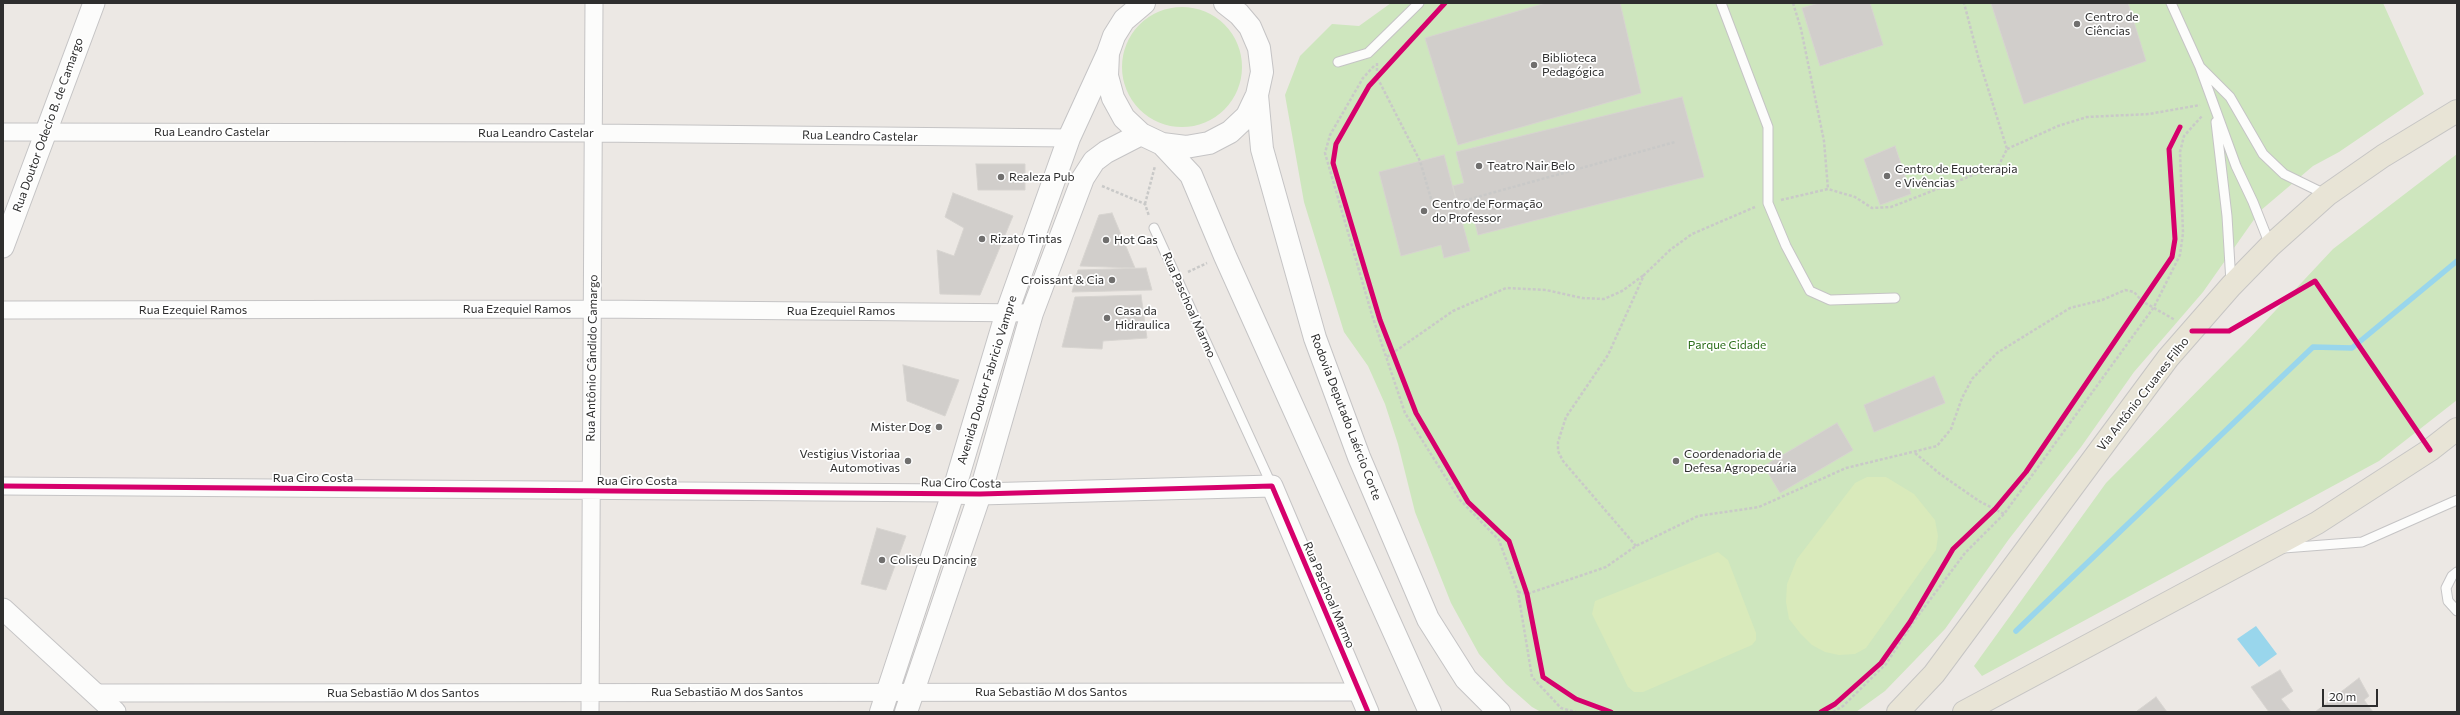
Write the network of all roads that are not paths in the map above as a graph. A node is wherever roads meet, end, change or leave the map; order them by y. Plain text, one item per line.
1 (94, 3) edge
2 (594, 3) edge
3 (1144, 3) edge
4 (1226, 3) edge
5 (1251, 3) edge
6 (1419, 3) edge
7 (1721, 3) edge
8 (2171, 3) edge
9 (1125, 12) edge
10 (1250, 27) junction
11 (1108, 53) junction
12 (1338, 62) dead end
13 (2200, 67) junction
14 (1258, 95) junction
15 (2230, 97) junction
16 (2214, 103) junction
17 (2457, 111) edge
18 (3, 132) edge
19 (46, 132) junction
20 (594, 133) junction
21 (1141, 134) junction
22 (1069, 138) junction
23 (1162, 144) junction
24 (2327, 195) junction
25 (1154, 228) road end
26 (2270, 246) junction
27 (3, 247) edge
28 (2231, 286) junction
29 (1895, 298) dead end
30 (593, 309) junction
31 (3, 310) edge
32 (1007, 312) junction
33 (1032, 313) junction
34 (2457, 429) edge
35 (3, 486) edge
36 (1272, 486) junction
37 (590, 490) junction
38 (953, 493) junction
39 (980, 494) junction
40 (2457, 500) edge
41 (2269, 549) junction
42 (2457, 572) edge
43 (3, 609) edge
44 (2457, 611) edge
45 (1399, 639) junction
46 (1359, 692) junction
47 (94, 693) junction
48 (591, 693) junction
49 (885, 702) edge
50 (910, 702) edge
51 (115, 712) edge
52 (590, 712) edge
53 (1368, 712) edge
54 (1420, 712) edge
55 (1430, 712) edge
56 (1499, 712) edge
57 (1898, 712) edge
58 (1964, 712) edge

1 - 19 street, Rua Doutor Odecio B. de Camargo
2 - 20 street, Rua Antônio Cândido Camargo
3 - 9 main road
4 - 10 main road
5 - 10 main road
6 - 12 lane
7 - 29 lane
8 - 13 lane
9 - 11 main road
10 - 14 main road
11 - 21 main road
11 - 22 main road, Avenida Doutor Fabricio Vampre
13 - 15 lane
13 - 16 lane
14 - 23 main road
14 - 56 main road, Rodovia Deputado Laércio Corte
15 - 16 lane
15 - 24 lane
16 - 26 lane
16 - 28 lane
17 - 24 main road, Via Antônio Cruanes Filho
18 - 19 street, Rua Leandro Castelar
19 - 20 street, Rua Leandro Castelar
19 - 27 street, Rua Doutor Odecio B. de Camargo
20 - 22 street, Rua Leandro Castelar
20 - 30 street, Rua Antônio Cândido Camargo
21 - 23 main road
21 - 33 main road, Avenida Doutor Fabricio Vampre
22 - 32 main road, Avenida Doutor Fabricio Vampre
23 - 45 main road
24 - 26 main road, Via Antônio Cruanes Filho
25 - 36 lane, Rua Paschoal Marmo
26 - 28 main road, Via Antônio Cruanes Filho
28 - 57 main road, Via Antônio Cruanes Filho
30 - 31 street, Rua Ezequiel Ramos
30 - 32 street, Rua Ezequiel Ramos
30 - 37 street, Rua Antônio Cândido Camargo
32 - 33 street, Rua Ezequiel Ramos
32 - 38 main road, Avenida Doutor Fabricio Vampre
33 - 39 main road, Avenida Doutor Fabricio Vampre
34 - 41 main road
35 - 37 street, Rua Ciro Costa
36 - 39 street, Rua Ciro Costa
36 - 46 street, Rua Paschoal Marmo
37 - 38 street, Rua Ciro Costa
37 - 48 street, Rua Antônio Cândido Camargo
38 - 39 street, Rua Ciro Costa
38 - 49 main road, Avenida Doutor Fabricio Vampre
39 - 50 main road, Avenida Doutor Fabricio Vampre
40 - 41 lane
41 - 58 main road
42 - 44 lane
43 - 47 street
45 - 54 main road
45 - 55 main road
46 - 50 street, Rua Sebastião M dos Santos
46 - 53 street, Rua Paschoal Marmo
47 - 48 street, Rua Sebastião M dos Santos
47 - 51 street
48 - 49 street, Rua Sebastião M dos Santos
48 - 52 street, Rua Antônio Cândido Camargo
49 - 50 street, Rua Sebastião M dos Santos

